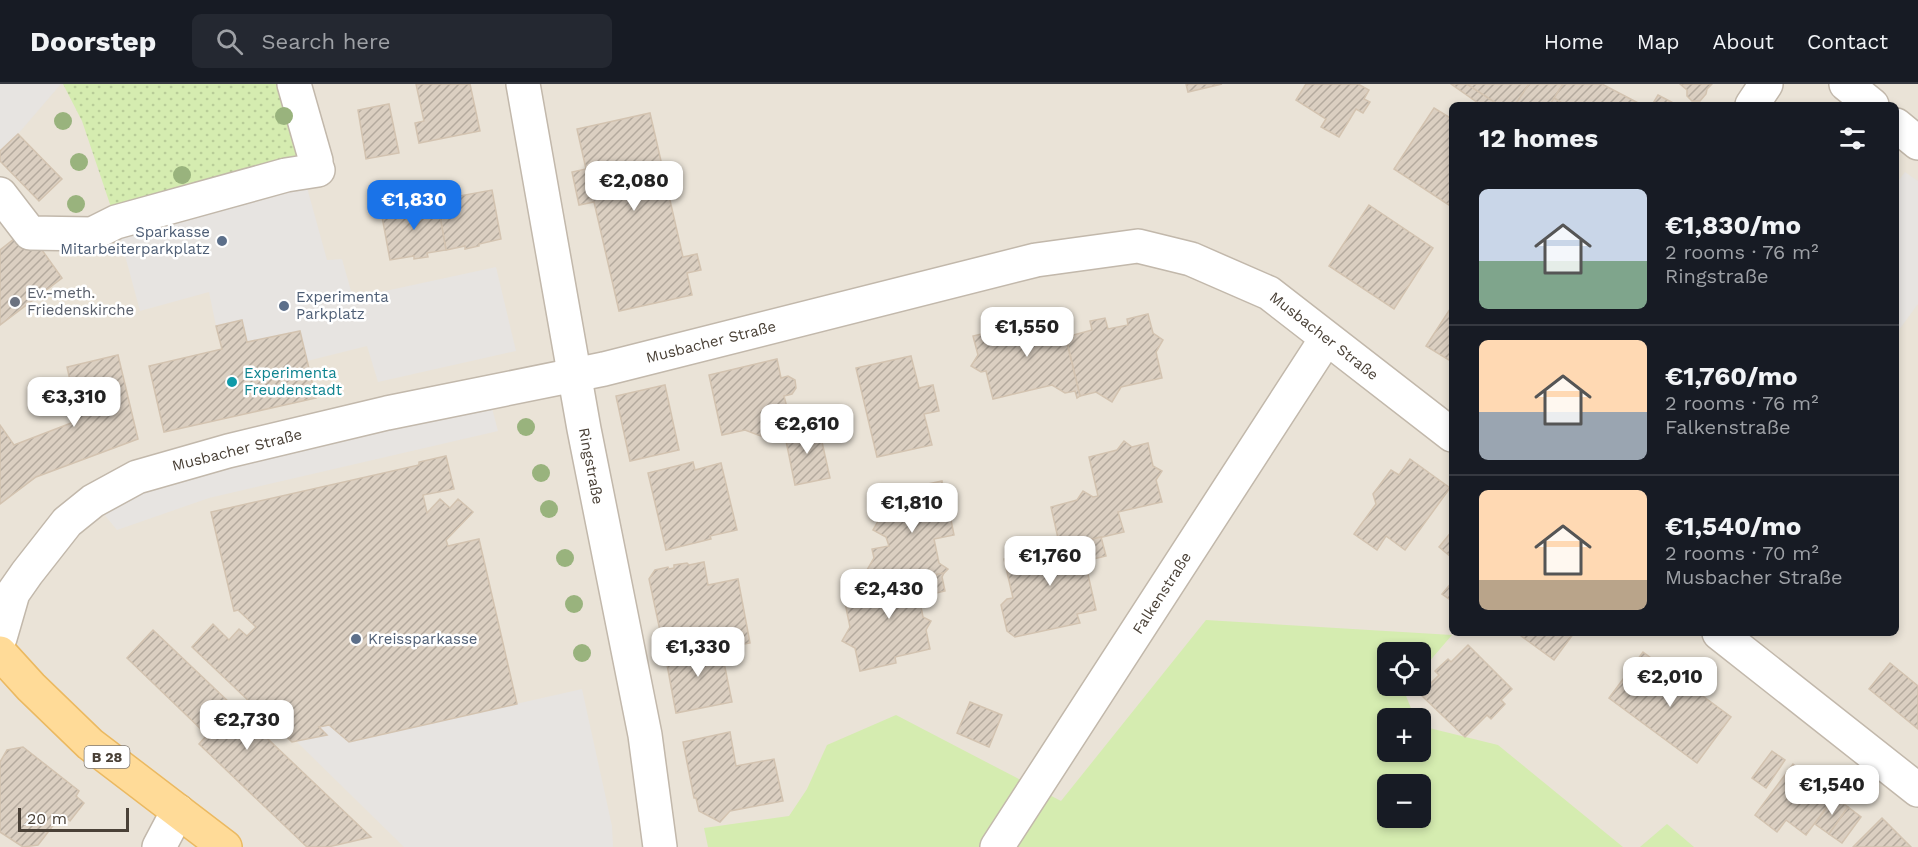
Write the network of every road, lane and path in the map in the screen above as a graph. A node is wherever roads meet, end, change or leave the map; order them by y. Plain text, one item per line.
1 (294, 84) edge
2 (523, 84) edge
3 (1766, 84) edge
4 (1846, 84) edge
5 (1754, 102) edge
6 (1868, 102) edge
7 (1899, 127) edge
8 (1918, 143) edge
9 (0, 194) edge
10 (1326, 339) junction
11 (574, 375) junction
12 (1449, 433) edge
13 (1723, 636) edge
14 (0, 638) edge
15 (0, 653) edge
16 (1918, 790) edge
17 (178, 812) junction
18 (159, 847) edge
19 (225, 847) edge
20 (660, 847) edge
21 (997, 847) edge

1 - 9 street
2 - 11 street, Ringstraße
3 - 5 street
4 - 6 street
7 - 8 street
10 - 11 street, Musbacher Straße
10 - 12 street, Musbacher Straße
10 - 21 street, Falkenstraße
11 - 14 street, Musbacher Straße
11 - 20 street, Ringstraße
13 - 16 street
15 - 17 main road, B 28
17 - 18 street
17 - 19 main road, B 28

